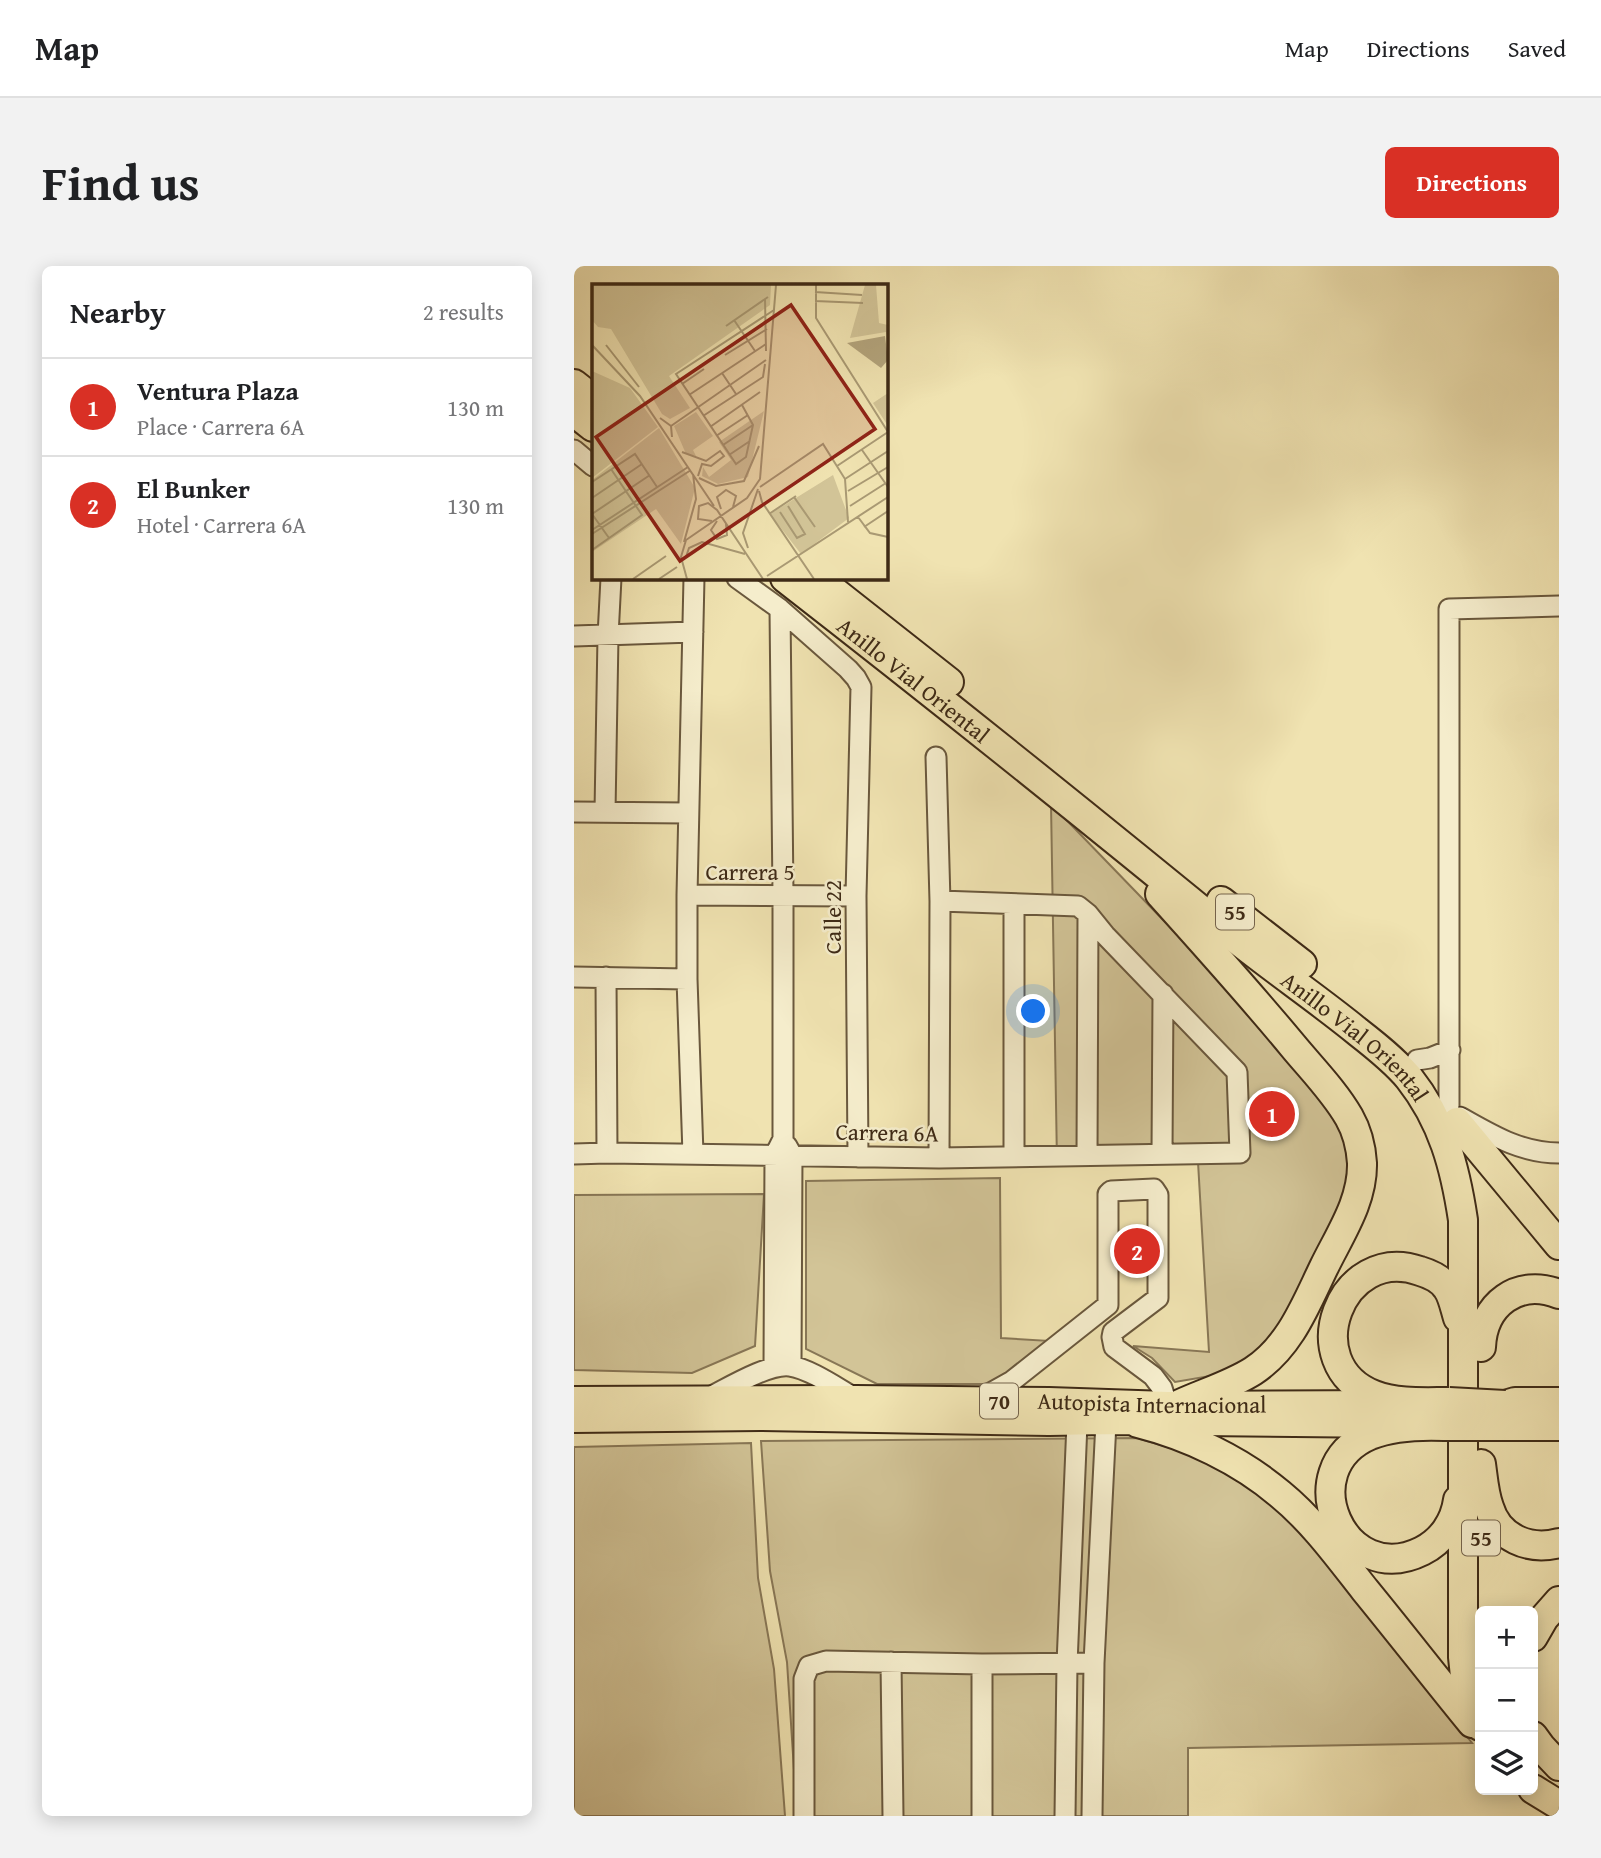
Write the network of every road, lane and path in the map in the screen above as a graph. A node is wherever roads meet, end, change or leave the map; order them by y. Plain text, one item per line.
1 (574, 384) edge
2 (592, 398) edge
3 (574, 412) edge
4 (592, 426) edge
5 (574, 450) edge
6 (592, 465) edge
7 (611, 579) edge
8 (694, 579) edge
9 (738, 579) edge
10 (786, 579) edge
11 (818, 579) edge
12 (1559, 606) edge
13 (780, 609) junction
14 (692, 632) junction
15 (574, 636) edge
16 (608, 636) junction
17 (936, 757) dead end
18 (574, 812) edge
19 (606, 812) junction
20 (687, 813) junction
21 (1114, 838) junction
22 (687, 895) junction
23 (783, 895) junction
24 (856, 896) junction
25 (940, 901) junction
26 (1014, 904) junction
27 (1088, 914) junction
28 (574, 976) edge
29 (606, 977) junction
30 (687, 979) junction
31 (1163, 994) junction
32 (1450, 1050) junction
33 (1417, 1060) junction
34 (1453, 1113) junction
35 (783, 1150) junction
36 (607, 1153) junction
37 (1559, 1153) edge
38 (574, 1154) edge
39 (693, 1154) junction
40 (1087, 1154) junction
41 (1162, 1154) junction
42 (858, 1157) junction
43 (1014, 1157) junction
44 (939, 1158) junction
45 (1559, 1245) edge
46 (1559, 1294) edge
47 (1472, 1340) junction
48 (783, 1366) junction
49 (1559, 1393) edge
50 (708, 1398) junction
51 (856, 1398) junction
52 (574, 1399) edge
53 (977, 1401) junction
54 (1559, 1402) edge
55 (1174, 1404) junction
56 (1435, 1414) junction
57 (1514, 1415) junction
58 (574, 1420) edge
59 (1106, 1422) junction
60 (1077, 1423) junction
61 (1138, 1423) junction
62 (1559, 1426) edge
63 (1559, 1436) edge
64 (1472, 1463) junction
65 (1559, 1543) edge
66 (1559, 1601) edge
67 (1481, 1606) edge
68 (1096, 1619) junction
69 (1068, 1620) junction
70 (1538, 1628) edge
71 (891, 1662) junction
72 (1094, 1663) junction
73 (982, 1664) junction
74 (1067, 1664) junction
75 (1475, 1712) edge
76 (1479, 1732) edge
77 (1538, 1743) edge
78 (1538, 1765) edge
79 (1559, 1766) edge
80 (1559, 1780) edge
81 (1538, 1792) edge
82 (1559, 1805) edge
83 (804, 1816) edge
84 (893, 1816) edge
85 (982, 1816) edge
86 (1065, 1816) edge
87 (1092, 1816) edge

1 - 2 highway
3 - 4 highway
5 - 6 street
7 - 16 street
8 - 14 street
9 - 13 street
10 - 21 highway, Anillo Vial Oriental / 55
11 - 33 highway, Anillo Vial Oriental / 55
12 - 32 street
13 - 23 street
13 - 24 street, Calle 22
14 - 16 street
14 - 20 street
15 - 16 street
16 - 19 street
17 - 25 street
18 - 19 street
19 - 20 street
20 - 22 street
21 - 47 highway, Anillo Vial Oriental / 55
21 - 55 highway
22 - 23 street, Carrera 5
22 - 30 street
23 - 24 street, Carrera 5
23 - 35 street
24 - 42 street, Calle 22
25 - 26 street
25 - 44 street
26 - 27 street
26 - 43 street
27 - 31 street
27 - 40 street
28 - 29 street
29 - 30 street
29 - 36 street
30 - 39 street
31 - 41 street
31 - 41 street, Carrera 6A
32 - 33 street
32 - 34 street
33 - 34 highway, Anillo Vial Oriental / 55
34 - 37 street
34 - 45 highway
34 - 47 highway, Anillo Vial Oriental / 55
35 - 39 street, Carrera 6A
35 - 42 street, Carrera 6A
35 - 48 street
36 - 38 street, Carrera 6A
36 - 39 street, Carrera 6A
40 - 41 street, Carrera 6A
40 - 43 street, Carrera 6A
42 - 44 street, Carrera 6A
43 - 44 street, Carrera 6A
46 - 47 highway
47 - 56 highway
47 - 64 highway, Anillo Vial Oriental / 55
48 - 50 street
48 - 51 street
49 - 57 highway
50 - 51 main road, Autopista Internacional / 70
50 - 52 main road, Autopista Internacional / 70
51 - 53 main road, Autopista Internacional / 70
53 - 55 main road, Autopista Internacional / 70
53 - 55 street
54 - 57 highway, Autopista Internacional / 70
55 - 56 main road, Autopista Internacional / 70
56 - 57 highway, Autopista Internacional / 70, bridge
56 - 61 main road, Autopista Internacional / 70
56 - 64 highway
57 - 62 highway, Autopista Internacional / 70
57 - 63 highway
58 - 60 main road, Autopista Internacional / 70
59 - 60 main road, Autopista Internacional / 70
59 - 61 main road, Autopista Internacional / 70
59 - 68 street
60 - 69 street
61 - 76 highway
64 - 65 highway
64 - 67 highway, Anillo Vial Oriental / 55
64 - 75 highway, Anillo Vial Oriental / 55
66 - 70 highway
68 - 69 street
68 - 72 street
69 - 74 street
71 - 73 street
71 - 83 street
71 - 84 street
72 - 74 street
72 - 87 street
73 - 74 street
73 - 85 street
74 - 86 street
77 - 79 highway
78 - 80 highway
81 - 82 highway

